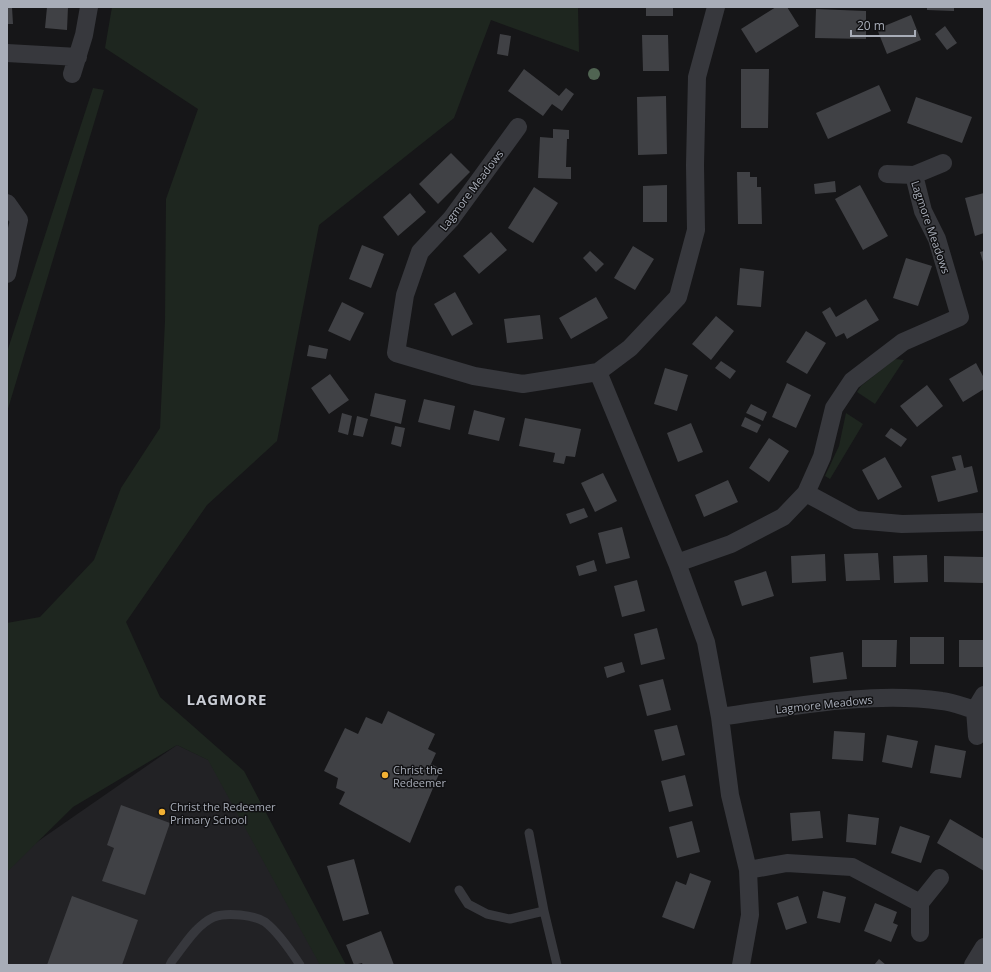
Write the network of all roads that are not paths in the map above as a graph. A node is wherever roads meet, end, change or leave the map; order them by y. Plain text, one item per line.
1 (89, 7) edge
2 (716, 7) edge
3 (7, 53) edge
4 (78, 57) junction
5 (72, 74) dead end
6 (518, 127) dead end
7 (943, 163) dead end
8 (887, 174) dead end
9 (914, 175) junction
10 (7, 203) edge
11 (7, 274) edge
12 (598, 372) junction
13 (806, 493) junction
14 (984, 522) edge
15 (677, 563) junction
16 (979, 702) edge
17 (720, 717) junction
18 (977, 736) dead end
19 (529, 833) dead end
20 (748, 870) junction
21 (940, 878) dead end
22 (459, 890) dead end
23 (920, 903) junction
24 (544, 911) junction
25 (920, 933) dead end
26 (984, 947) edge
27 (170, 965) edge
28 (300, 965) edge
29 (557, 965) edge
30 (741, 965) edge
31 (973, 965) edge

1 - 4 street
2 - 12 street, Lagmore Meadows
3 - 4 street
4 - 5 street
6 - 12 street, Lagmore Meadows
7 - 9 street, Lagmore Meadows
8 - 9 street, Lagmore Meadows
9 - 13 street, Lagmore Meadows
10 - 11 street
12 - 15 street
13 - 14 street
13 - 15 street, Lagmore Meadows
15 - 17 street
16 - 17 street, Lagmore Meadows
16 - 18 street, Lagmore Meadows
17 - 20 street
19 - 24 lane
20 - 23 street
20 - 30 street
21 - 23 street
22 - 24 lane
23 - 25 street
24 - 29 lane
26 - 31 street
27 - 28 lane

